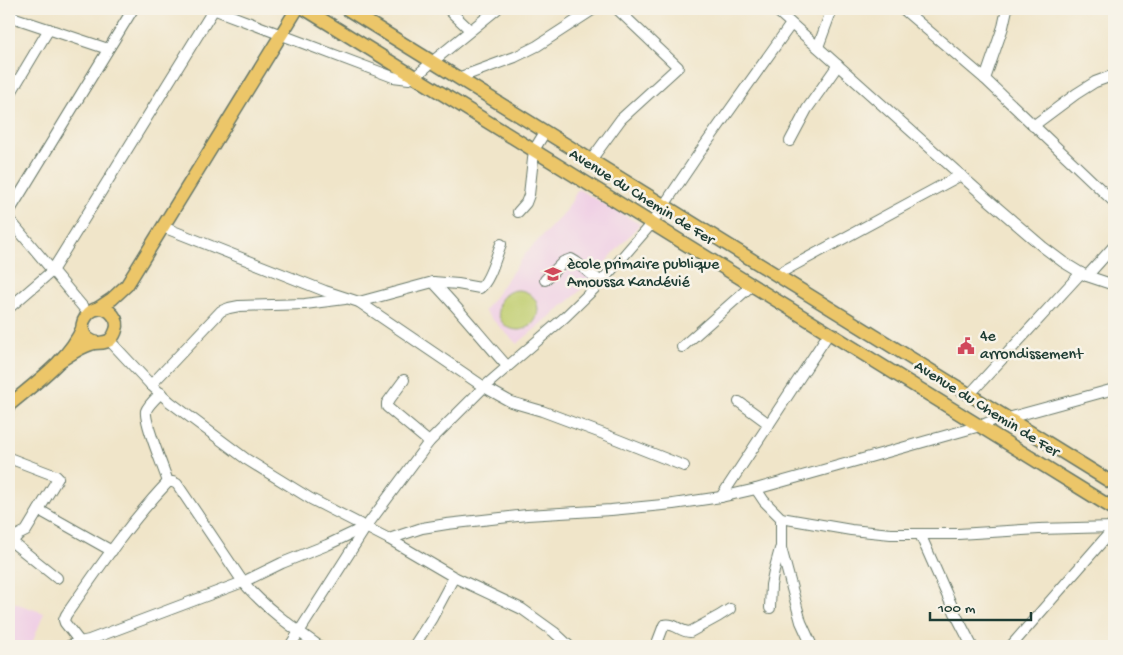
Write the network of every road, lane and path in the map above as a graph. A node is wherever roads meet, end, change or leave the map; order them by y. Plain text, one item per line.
1 (133, 9) edge
2 (214, 9) edge
3 (297, 9) edge
4 (305, 9) edge
5 (347, 9) edge
6 (448, 9) edge
7 (497, 9) edge
8 (594, 9) edge
9 (617, 9) edge
10 (775, 9) edge
11 (832, 9) edge
12 (903, 9) edge
13 (1007, 9) edge
14 (913, 12) edge
15 (9, 16) edge
16 (791, 24) junction
17 (49, 29) junction
18 (470, 30) junction
19 (282, 34) junction
20 (818, 47) junction
21 (108, 49) junction
22 (432, 62) junction
23 (838, 65) junction
24 (1114, 75) edge
25 (415, 78) junction
26 (458, 78) junction
27 (984, 79) junction
28 (9, 96) edge
29 (1033, 126) junction
30 (545, 132) junction
31 (790, 141) dead end
32 (534, 150) junction
33 (591, 160) junction
34 (960, 175) junction
35 (1114, 202) edge
36 (665, 205) junction
37 (9, 212) edge
38 (518, 212) dead end
39 (9, 219) edge
40 (652, 223) junction
41 (163, 227) junction
42 (501, 244) dead end
43 (1114, 246) edge
44 (52, 271) junction
45 (776, 275) junction
46 (1084, 275) junction
47 (545, 280) dead end
48 (433, 282) junction
49 (601, 282) junction
50 (127, 285) junction
51 (752, 285) junction
52 (1114, 285) edge
53 (346, 298) junction
54 (359, 302) junction
55 (9, 308) edge
56 (92, 311) junction
57 (116, 322) junction
58 (83, 327) junction
59 (829, 333) junction
60 (103, 342) junction
61 (682, 347) dead end
62 (60, 361) junction
63 (507, 366) junction
64 (404, 380) dead end
65 (151, 385) junction
66 (484, 387) junction
67 (1114, 388) edge
68 (161, 393) junction
69 (970, 394) junction
70 (739, 402) dead end
71 (9, 405) edge
72 (1008, 418) junction
73 (769, 424) junction
74 (980, 426) junction
75 (429, 442) junction
76 (9, 458) edge
77 (684, 466) dead end
78 (168, 482) junction
79 (1114, 484) edge
80 (756, 488) junction
81 (721, 497) junction
82 (1114, 509) edge
83 (39, 510) junction
84 (781, 518) junction
85 (366, 527) junction
86 (1114, 528) edge
87 (920, 534) junction
88 (389, 540) junction
89 (11, 541) edge
90 (781, 548) junction
91 (112, 551) junction
92 (454, 576) junction
93 (57, 578) dead end
94 (243, 582) junction
95 (730, 608) dead end
96 (770, 608) dead end
97 (298, 632) junction
98 (89, 643) edge
99 (69, 646) edge
100 (290, 646) edge
101 (319, 646) edge
102 (414, 646) edge
103 (569, 646) edge
104 (656, 646) edge
105 (812, 646) edge
106 (972, 646) edge
107 (1011, 646) edge

1 - 21 street
2 - 19 street
2 - 44 street
3 - 19 main road
4 - 25 main road, Avenue du Chemin de Fer
5 - 22 main road, Avenue du Chemin de Fer
6 - 18 street
7 - 18 street
8 - 26 street
9 - 33 street
10 - 16 street
11 - 20 street
12 - 14 street
13 - 27 street
14 - 27 street
15 - 17 street
16 - 20 street
16 - 36 street
17 - 21 street
17 - 28 street
18 - 22 street
19 - 25 street
19 - 41 main road
20 - 23 street
21 - 37 street
22 - 25 street
22 - 26 main road, Avenue du Chemin de Fer
23 - 31 street
23 - 34 street
24 - 29 street
25 - 32 main road, Avenue du Chemin de Fer
26 - 30 main road, Avenue du Chemin de Fer
27 - 29 street
29 - 35 street
30 - 32 street
30 - 33 main road, Avenue du Chemin de Fer
32 - 38 street
32 - 40 main road, Avenue du Chemin de Fer
33 - 36 main road, Avenue du Chemin de Fer
34 - 45 street
34 - 46 street
36 - 40 street
36 - 45 main road, Avenue du Chemin de Fer
39 - 44 street
40 - 49 street
40 - 51 main road, Avenue du Chemin de Fer
41 - 50 main road
41 - 53 street
42 - 48 street
43 - 46 street
44 - 55 street
44 - 56 street
45 - 69 main road, Avenue du Chemin de Fer
46 - 52 street
46 - 69 street
47 - 49 street
48 - 54 street
48 - 63 street
49 - 63 street
50 - 56 main road
50 - 57 main road
51 - 59 main road, Avenue du Chemin de Fer
51 - 61 street
53 - 54 street
53 - 65 street
54 - 66 street
56 - 57 main road
56 - 58 main road
57 - 60 main road
58 - 60 main road
58 - 62 main road
59 - 73 street
59 - 74 main road, Avenue du Chemin de Fer
60 - 62 main road
60 - 65 street
62 - 71 main road
63 - 66 street
64 - 75 street
65 - 68 street
66 - 75 street
66 - 77 street
67 - 72 street
68 - 78 street
68 - 85 street
69 - 72 main road, Avenue du Chemin de Fer
70 - 73 street
72 - 74 street
72 - 79 main road, Avenue du Chemin de Fer
73 - 81 street
74 - 80 street
74 - 82 main road, Avenue du Chemin de Fer
75 - 85 street
76 - 83 street
78 - 91 street
78 - 94 street
80 - 81 street
80 - 84 street
81 - 88 street
83 - 89 street
83 - 91 street
84 - 87 street
84 - 90 street
85 - 88 street
85 - 94 street
85 - 97 street
86 - 87 street
86 - 107 street
87 - 106 street
88 - 92 street
89 - 93 street
90 - 96 street
90 - 105 street
91 - 98 street
92 - 102 street
92 - 103 street
94 - 97 street
94 - 98 street
95 - 104 street
97 - 100 street
97 - 101 street
98 - 99 street

